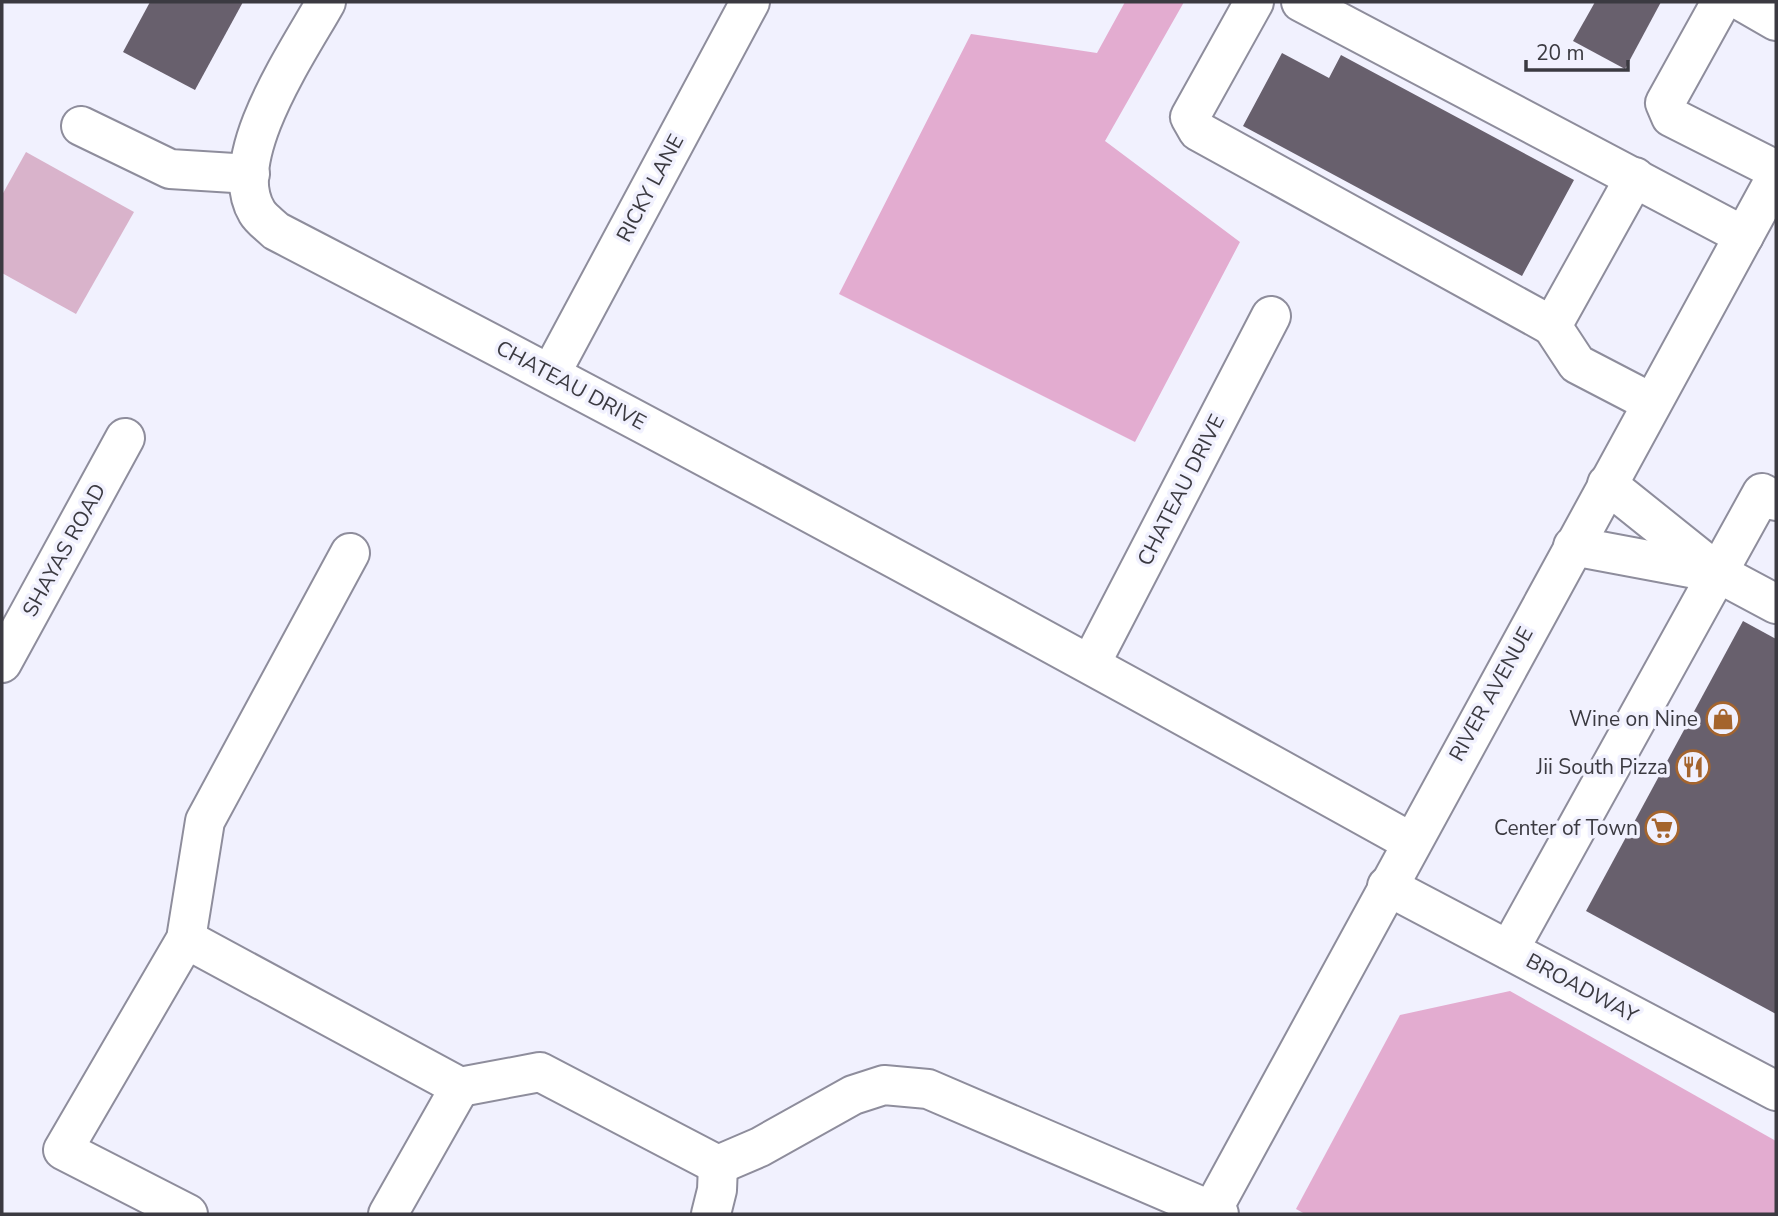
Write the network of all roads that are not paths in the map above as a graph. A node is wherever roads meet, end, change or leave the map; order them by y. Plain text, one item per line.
1 (327, 2) edge
2 (750, 2) edge
3 (1254, 2) edge
4 (1301, 2) edge
5 (1721, 2) edge
6 (1743, 2) edge
7 (1776, 21) edge
8 (81, 126) dead end
9 (1776, 170) edge
10 (250, 174) junction
11 (1635, 177) junction
12 (1776, 177) edge
13 (1744, 236) junction
14 (1271, 316) dead end
15 (1552, 326) junction
16 (551, 373) junction
17 (1652, 403) junction
18 (125, 438) dead end
19 (1607, 484) junction
20 (1771, 487) edge
21 (1573, 547) junction
22 (350, 553) dead end
23 (1718, 573) junction
24 (1776, 604) edge
25 (2, 663) edge
26 (1091, 663) junction
27 (1411, 842) junction
28 (1387, 886) junction
29 (186, 939) junction
30 (1509, 950) junction
31 (460, 1087) junction
32 (1776, 1091) edge
33 (718, 1165) junction
34 (1214, 1213) edge
35 (188, 1214) edge
36 (388, 1214) edge
37 (711, 1214) edge

1 - 10 main road, CHATEAU DRIVE
2 - 16 main road, RICKY LANE
3 - 15 main road
4 - 11 main road
5 - 9 main road
6 - 7 main road
8 - 10 main road
10 - 16 main road, CHATEAU DRIVE
11 - 13 main road
11 - 15 main road
12 - 13 main road, RIVER AVENUE
13 - 17 main road, RIVER AVENUE
14 - 26 main road, CHATEAU DRIVE
15 - 17 main road
16 - 26 main road, CHATEAU DRIVE
17 - 19 main road, RIVER AVENUE
18 - 25 main road, SHAYAS ROAD
19 - 21 main road, RIVER AVENUE
19 - 23 main road
20 - 23 main road
21 - 23 main road
21 - 27 main road, RIVER AVENUE
22 - 29 main road
23 - 24 main road
23 - 30 main road
26 - 27 main road, CHATEAU DRIVE
27 - 28 main road, RIVER AVENUE
28 - 30 main road, BROADWAY
28 - 34 main road, RIVER AVENUE
29 - 31 main road
29 - 35 main road
30 - 32 main road, BROADWAY
31 - 33 main road
31 - 36 main road
33 - 34 main road
33 - 37 main road

